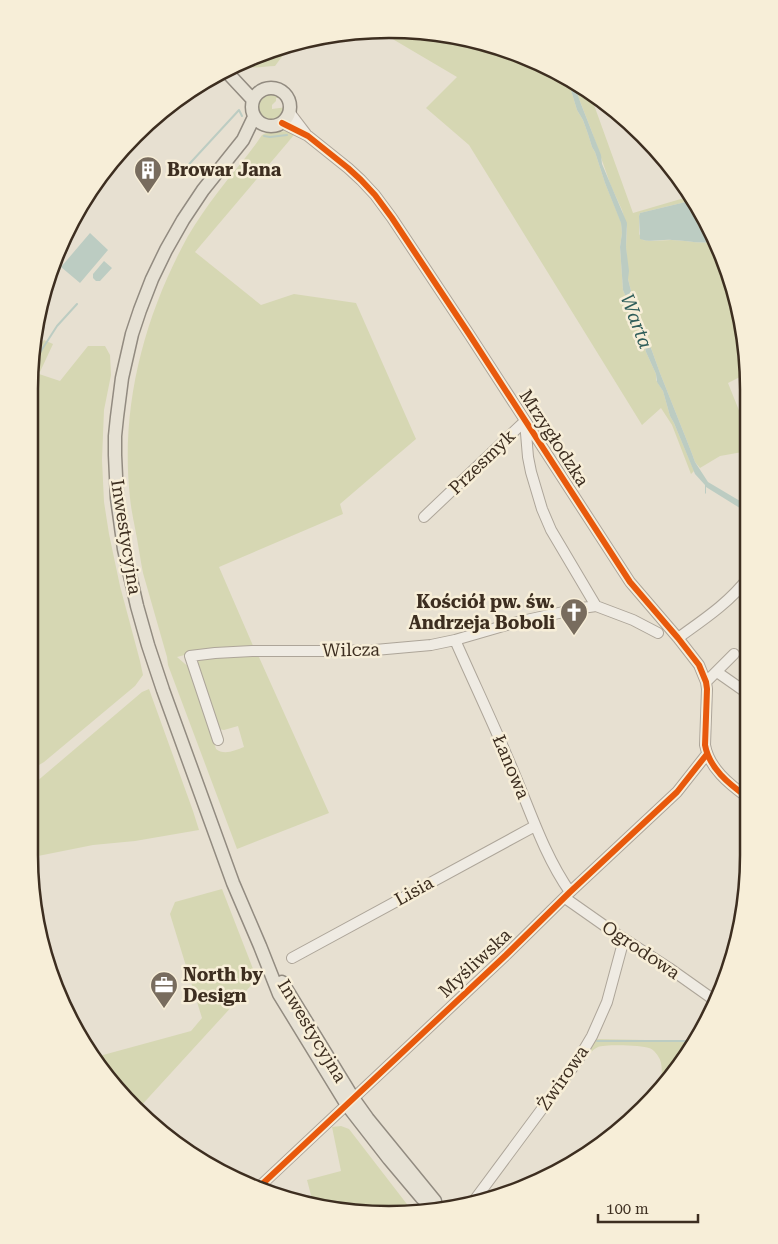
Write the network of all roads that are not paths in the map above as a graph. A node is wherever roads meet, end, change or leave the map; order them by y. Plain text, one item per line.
1 (231, 75) edge
2 (257, 95) junction
3 (286, 118) junction
4 (259, 121) junction
5 (525, 421) junction
6 (424, 517) dead end
7 (740, 588) edge
8 (596, 606) junction
9 (658, 633) dead end
10 (678, 638) junction
11 (455, 640) junction
12 (734, 654) dead end
13 (717, 672) junction
14 (706, 682) junction
15 (740, 689) edge
16 (218, 740) dead end
17 (707, 754) junction
18 (740, 791) edge
19 (535, 826) junction
20 (568, 895) junction
21 (624, 939) junction
22 (292, 958) dead end
23 (710, 997) edge
24 (350, 1101) junction
25 (263, 1183) edge
26 (478, 1195) edge
27 (438, 1203) edge
28 (429, 1204) edge

1 - 2 main road
2 - 3 main road
2 - 4 main road
3 - 4 main road
3 - 5 street, Mrzygłodzka
4 - 24 main road, Inwestycyjna
5 - 6 street, Przesmyk
5 - 8 street, Przesmyk
5 - 10 street, Mrzygłodzka
7 - 10 street
8 - 9 street
8 - 11 street, Wilcza
10 - 14 street, Mrzygłodzka
11 - 16 street, Wilcza
11 - 19 street, Łanowa
12 - 13 street
13 - 14 street
13 - 15 street
14 - 17 street, Mrzygłodzka
17 - 18 street
17 - 20 street, Myśliwska
19 - 20 street, Łanowa
19 - 22 street, Lisia
20 - 21 street, Ogrodowa
20 - 24 street, Myśliwska
21 - 23 street, Ogrodowa
21 - 26 street, Żwirowa
24 - 25 street, Myśliwska
24 - 27 main road, Inwestycyjna
24 - 28 main road, Inwestycyjna

